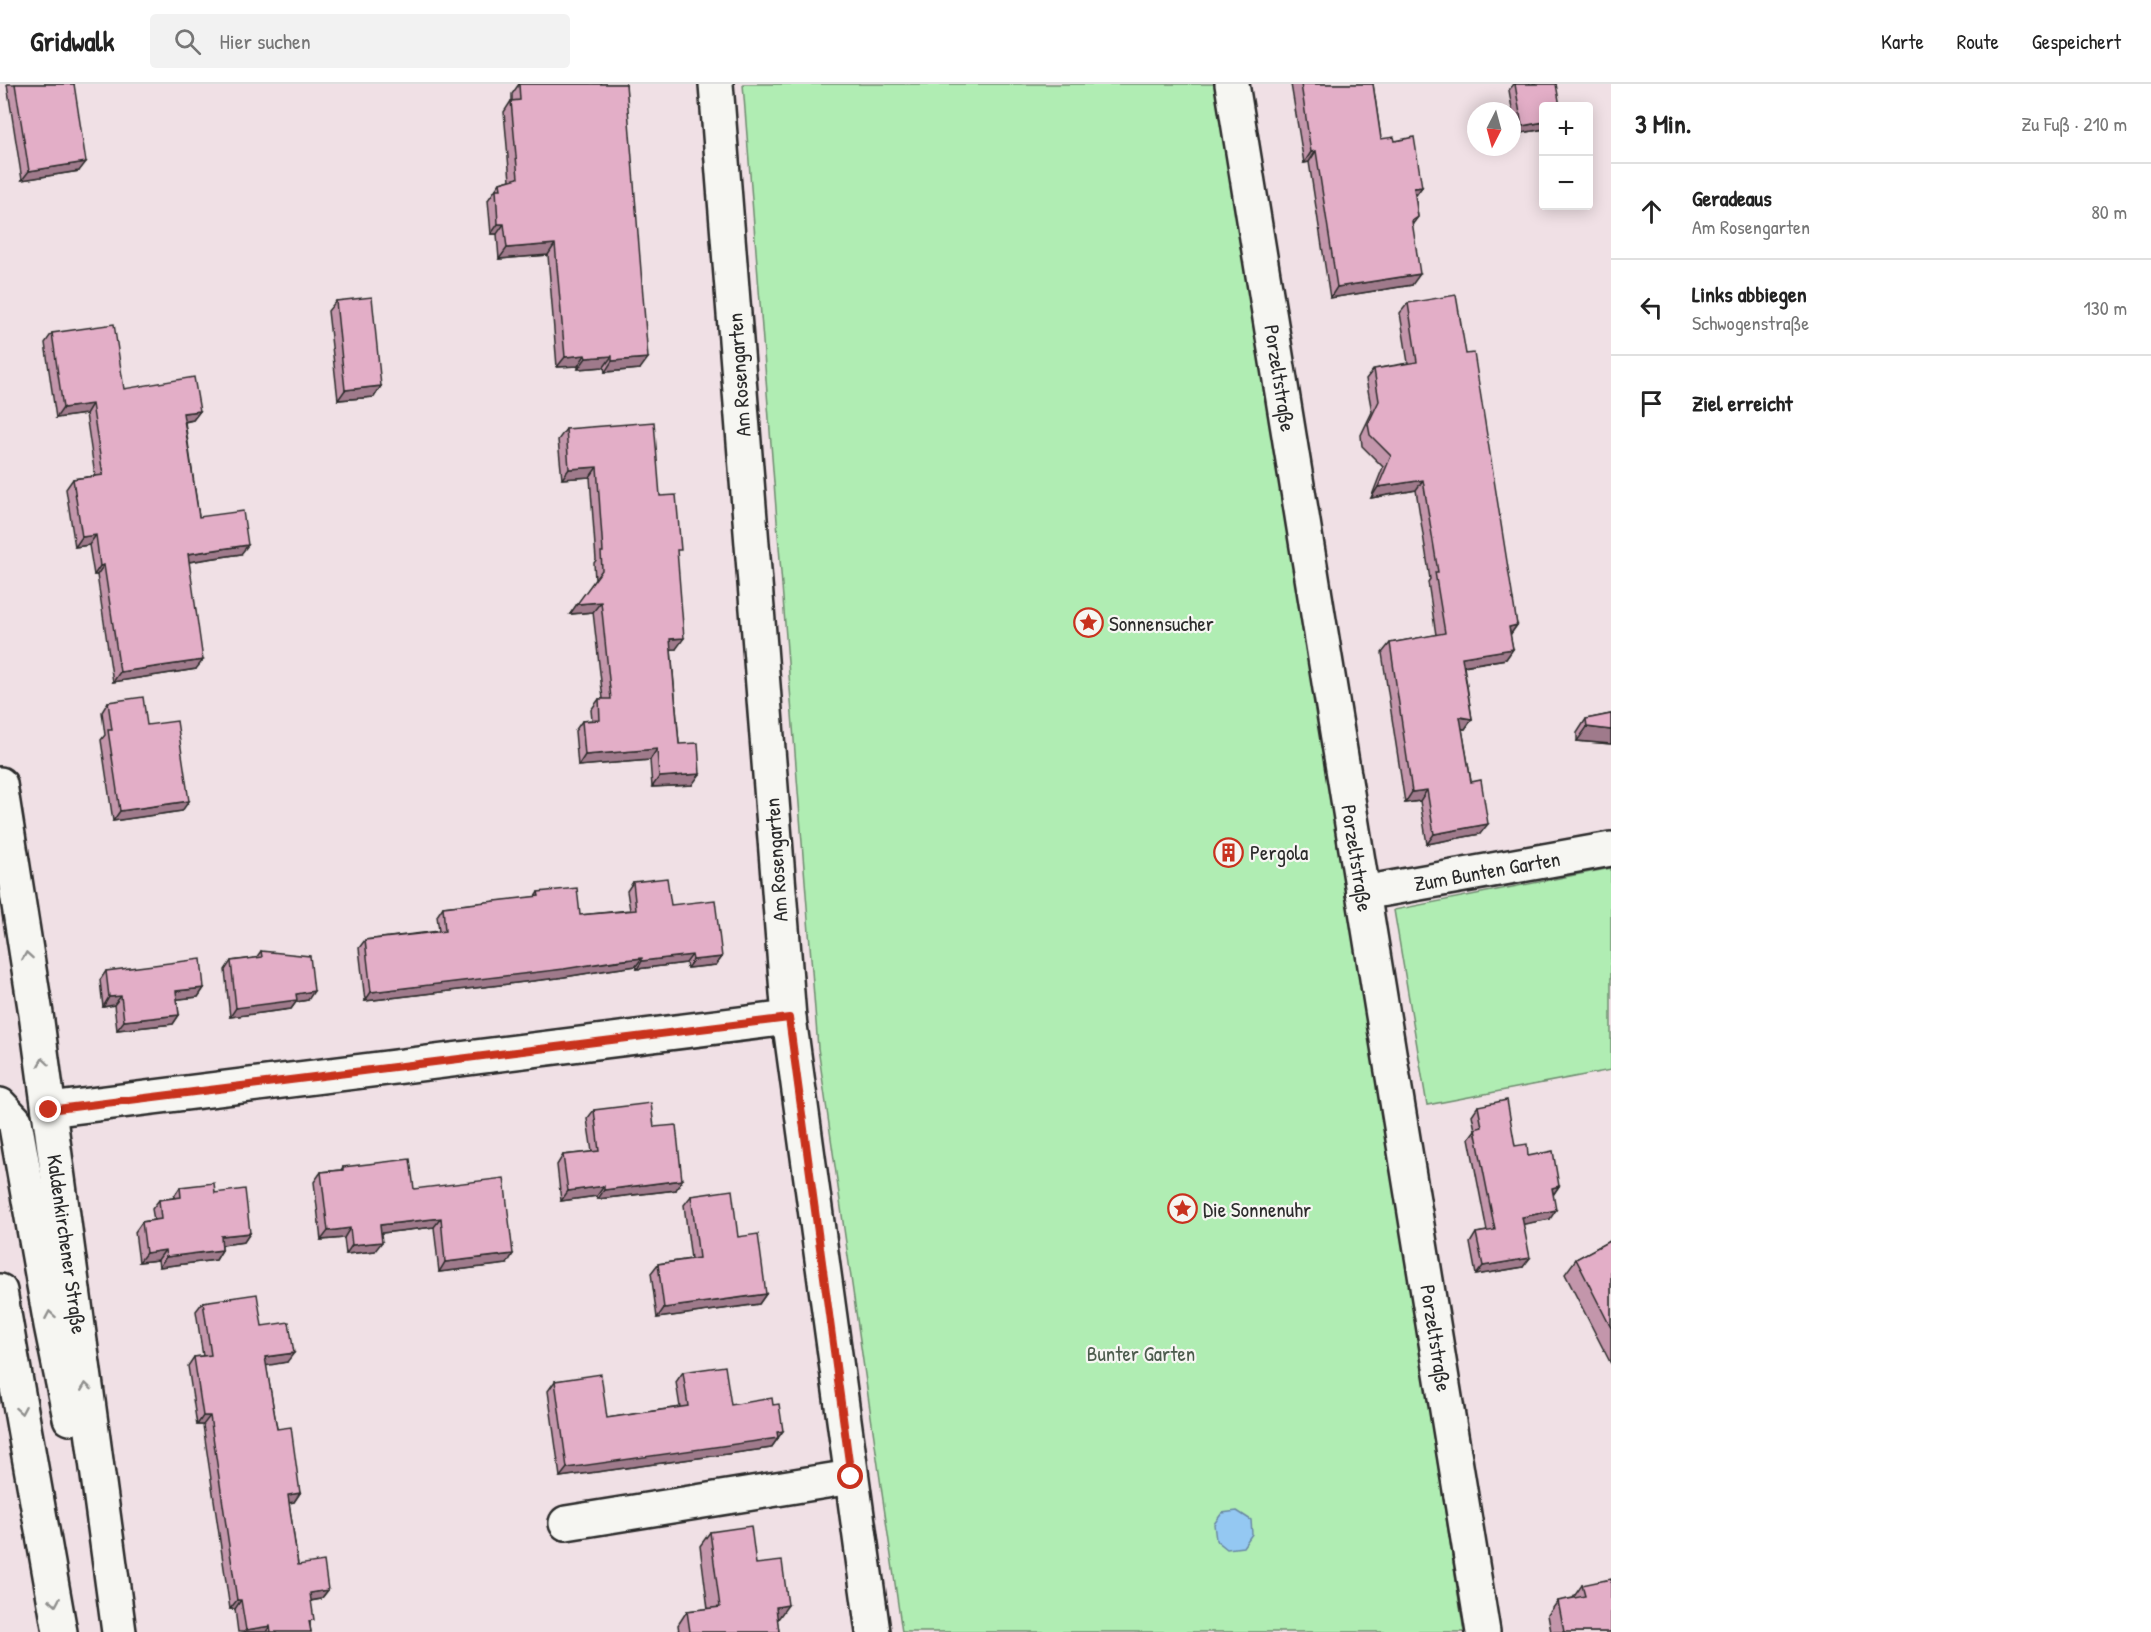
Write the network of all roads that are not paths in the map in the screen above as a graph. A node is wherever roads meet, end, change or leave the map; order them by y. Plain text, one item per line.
1 (716, 84) edge
2 (1232, 84) edge
3 (0, 784) edge
4 (1611, 849) edge
5 (1363, 893) junction
6 (789, 1018) junction
7 (0, 1105) edge
8 (49, 1110) junction
9 (0, 1291) edge
10 (851, 1477) junction
11 (566, 1523) dead end
12 (114, 1597) junction
13 (60, 1632) edge
14 (119, 1632) edge
15 (873, 1632) edge
16 (1483, 1632) edge

1 - 6 street, Am Rosengarten
2 - 5 street, Porzeltstraße
8 -> 3 street, Kaldenkirchener Straße
4 - 5 street, Zum Bunten Garten
5 - 16 street, Porzeltstraße
6 - 8 street
6 - 10 street, Am Rosengarten
12 -> 7 street, Kaldenkirchener Straße
12 -> 8 street, Kaldenkirchener Straße
9 -> 13 street
10 - 11 street
10 - 15 street, Am Rosengarten
12 - 14 street, Kaldenkirchener Straße

